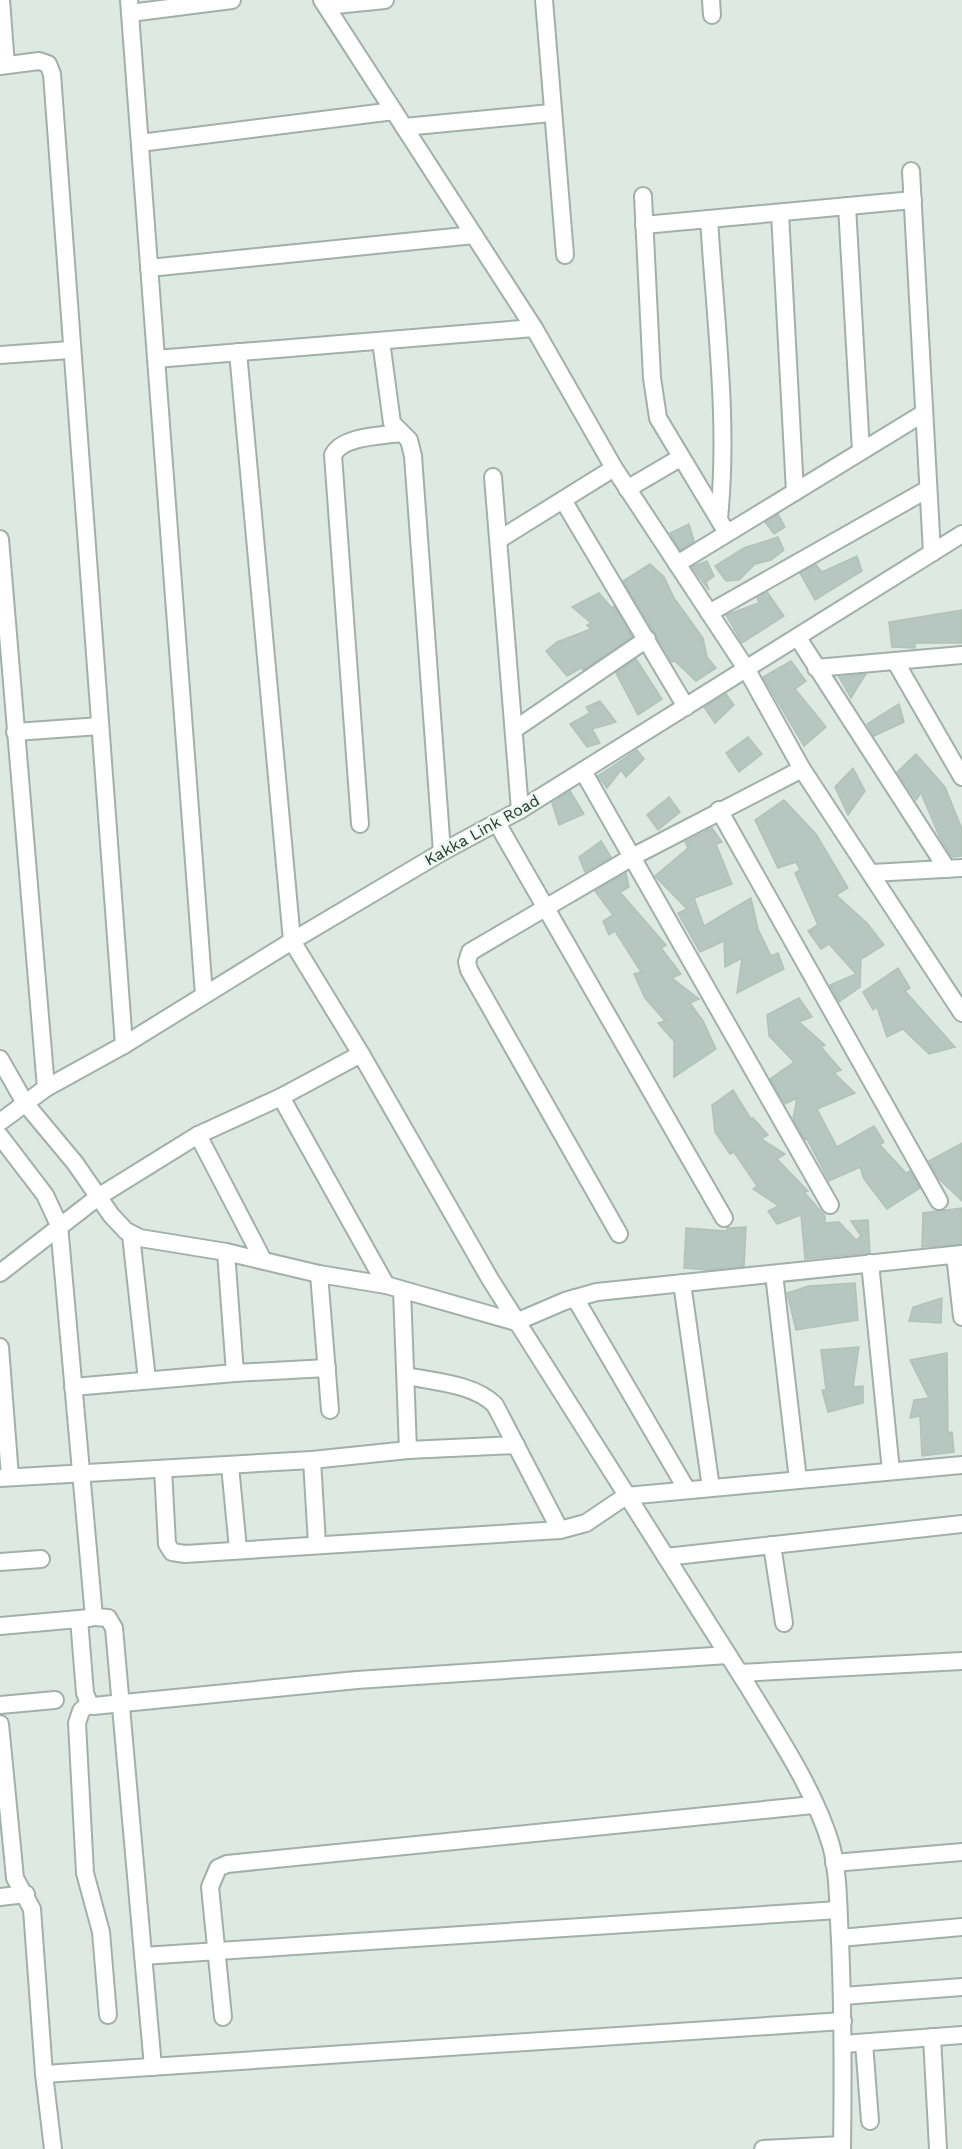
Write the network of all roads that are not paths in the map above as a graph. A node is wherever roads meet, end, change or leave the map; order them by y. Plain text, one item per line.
1 (1, 0) edge
2 (232, 0) edge
3 (385, 0) edge
4 (544, 0) edge
5 (324, 3) edge
6 (130, 7) edge
7 (3, 65) edge
8 (394, 111) junction
9 (551, 113) junction
10 (405, 127) junction
11 (140, 142) junction
12 (911, 171) dead end
13 (643, 196) dead end
14 (913, 200) junction
15 (847, 206) junction
16 (780, 213) junction
17 (709, 219) junction
18 (645, 225) junction
19 (474, 236) junction
20 (565, 255) dead end
21 (149, 267) junction
22 (534, 328) junction
23 (381, 341) junction
24 (70, 350) junction
25 (238, 352) junction
26 (0, 355) edge
27 (156, 359) junction
28 (924, 413) junction
29 (400, 433) junction
30 (861, 451) junction
31 (680, 458) junction
32 (614, 468) junction
33 (493, 477) dead end
34 (627, 489) junction
35 (928, 489) junction
36 (795, 492) junction
37 (563, 500) junction
38 (723, 526) junction
39 (962, 534) edge
40 (0, 538) edge
41 (500, 539) junction
42 (932, 554) junction
43 (676, 564) junction
44 (709, 613) junction
45 (798, 638) junction
46 (647, 639) junction
47 (962, 655) edge
48 (895, 661) junction
49 (816, 668) junction
50 (747, 670) junction
51 (686, 707) junction
52 (100, 726) junction
53 (515, 729) junction
54 (15, 732) junction
55 (802, 769) junction
56 (583, 771) junction
57 (962, 777) edge
58 (520, 810) junction
59 (719, 810) junction
60 (497, 823) junction
61 (360, 824) dead end
62 (442, 852) junction
63 (634, 856) junction
64 (955, 869) edge
65 (872, 873) junction
66 (546, 907) junction
67 (292, 941) junction
68 (204, 995) junction
69 (957, 998) edge
70 (962, 1013) edge
71 (124, 1045) junction
72 (361, 1054) junction
73 (0, 1059) edge
74 (46, 1088) junction
75 (280, 1097) junction
76 (25, 1103) junction
77 (0, 1122) edge
78 (198, 1135) junction
79 (0, 1136) edge
80 (98, 1197) junction
81 (939, 1201) dead end
82 (830, 1205) dead end
83 (723, 1218) dead end
84 (59, 1225) junction
85 (619, 1234) dead end
86 (131, 1235) junction
87 (226, 1252) junction
88 (263, 1260) junction
89 (959, 1262) edge
90 (870, 1263) junction
91 (0, 1273) edge
92 (319, 1274) junction
93 (774, 1274) junction
94 (682, 1283) junction
95 (394, 1288) junction
96 (575, 1298) junction
97 (962, 1317) edge
98 (516, 1322) junction
99 (0, 1347) edge
100 (327, 1368) junction
101 (235, 1373) junction
102 (407, 1376) junction
103 (147, 1380) junction
104 (73, 1387) junction
105 (330, 1410) dead end
106 (516, 1445) junction
107 (408, 1450) junction
108 (312, 1460) junction
109 (962, 1465) edge
110 (230, 1466) junction
111 (163, 1470) junction
112 (891, 1471) junction
113 (82, 1475) junction
114 (5, 1478) edge
115 (798, 1480) junction
116 (711, 1488) junction
117 (687, 1490) junction
118 (626, 1496) junction
119 (962, 1524) edge
120 (560, 1530) junction
121 (316, 1544) junction
122 (772, 1545) junction
123 (238, 1549) junction
124 (666, 1557) junction
125 (41, 1559) dead end
126 (0, 1562) edge
127 (87, 1618) junction
128 (784, 1623) dead end
129 (0, 1626) edge
130 (728, 1655) junction
131 (962, 1660) edge
132 (740, 1673) junction
133 (56, 1700) dead end
134 (122, 1702) junction
135 (89, 1703) junction
136 (0, 1705) edge
137 (0, 1724) edge
138 (813, 1805) junction
139 (962, 1852) edge
140 (834, 1863) junction
141 (26, 1894) junction
142 (0, 1897) edge
143 (838, 1910) junction
144 (962, 1927) edge
145 (840, 1938) junction
146 (216, 1950) junction
147 (143, 1956) junction
148 (962, 1987) edge
149 (843, 1996) junction
150 (108, 2015) dead end
151 (223, 2017) dead end
152 (843, 2021) junction
153 (962, 2035) edge
154 (932, 2037) junction
155 (864, 2043) junction
156 (843, 2044) junction
157 (153, 2067) junction
158 (44, 2074) junction
159 (870, 2121) dead end
160 (842, 2147) edge
161 (53, 2149) edge
162 (763, 2149) edge
163 (938, 2149) edge

1 - 7 street
2 - 6 street
3 - 5 street
4 - 9 street
5 - 8 street
6 - 11 street
7 - 24 street
8 - 10 street
8 - 11 street
9 - 10 street
9 - 20 street
10 - 19 street
11 - 21 street
12 - 14 street
13 - 18 street
14 - 15 street
14 - 28 street
15 - 16 street
15 - 30 street
16 - 17 street
16 - 36 street
17 - 18 street
17 - 38 street
18 - 31 street
19 - 21 street
19 - 22 street
21 - 27 street
22 - 23 street
22 - 32 street
23 - 25 street
23 - 29 street
24 - 26 street
24 - 52 street
25 - 27 street
25 - 67 street
27 - 68 street
28 - 30 street
28 - 35 street
29 - 61 street
29 - 62 street
30 - 36 street
31 - 34 street
31 - 38 street
32 - 34 street
32 - 37 street
33 - 41 street
34 - 43 street
35 - 42 street
35 - 44 street
36 - 38 street
37 - 41 street
37 - 46 street
38 - 43 street
39 - 42 street, Kakka Link Road
40 - 54 street
41 - 53 street
42 - 45 street, Kakka Link Road
43 - 44 street
44 - 50 street
45 - 49 street
45 - 50 street, Kakka Link Road
46 - 51 street
46 - 53 street
47 - 48 street
48 - 49 street
48 - 57 street
49 - 64 street
50 - 51 street, Kakka Link Road
50 - 55 street
51 - 56 street, Kakka Link Road
52 - 54 street
52 - 71 street
53 - 58 street
54 - 74 street
55 - 59 street
55 - 65 street
56 - 58 street, Kakka Link Road
56 - 63 street
58 - 60 street, Kakka Link Road
59 - 63 street
59 - 81 street
60 - 62 street, Kakka Link Road
60 - 66 street
62 - 67 street, Kakka Link Road
63 - 66 street
63 - 82 street
64 - 65 street
65 - 69 street
66 - 83 street
66 - 85 street
67 - 68 street, Kakka Link Road
67 - 72 street
68 - 71 street, Kakka Link Road
69 - 70 street
71 - 74 street, Kakka Link Road
72 - 75 street
72 - 98 street
73 - 76 street
74 - 76 street, Kakka Link Road
75 - 78 street
75 - 95 street
76 - 77 street, Kakka Link Road
76 - 80 street
78 - 80 street
78 - 88 street
79 - 84 street
80 - 84 street
80 - 86 street
84 - 91 street
84 - 104 street
86 - 87 street
86 - 103 street
87 - 88 street
87 - 101 street
88 - 92 street
89 - 90 street
89 - 97 street
90 - 93 street
90 - 112 street
92 - 95 street
92 - 100 street
93 - 94 street
93 - 115 street
94 - 96 street
94 - 116 street
95 - 98 street
95 - 102 street
96 - 98 street
96 - 117 street
98 - 118 street
99 - 114 street
100 - 101 street
100 - 105 street
101 - 103 street
102 - 106 street
102 - 107 street
103 - 104 street
104 - 113 street
106 - 107 street
106 - 120 street
107 - 108 street
108 - 110 street
108 - 121 street
109 - 112 street
110 - 111 street
110 - 123 street
111 - 113 street
111 - 123 street
112 - 115 street
113 - 114 street
113 - 127 street
115 - 116 street
116 - 117 street
117 - 118 street
118 - 120 street
118 - 124 street
119 - 122 street
120 - 121 street
121 - 123 street
122 - 124 street
122 - 128 street
124 - 130 street
125 - 126 street
127 - 129 street
127 - 134 street
127 - 135 street
130 - 132 street
130 - 134 street
131 - 132 street
132 - 138 street
133 - 136 street
134 - 135 street
134 - 147 street
135 - 150 street
137 - 141 street
138 - 140 street
138 - 146 street
139 - 140 street
140 - 143 street
141 - 142 street
141 - 158 street
143 - 145 street
143 - 146 street
144 - 145 street
145 - 149 street
146 - 147 street
146 - 151 street
147 - 157 street
148 - 149 street
149 - 152 street
152 - 156 street
152 - 157 street
153 - 154 street
154 - 155 street
154 - 163 street
155 - 156 street
155 - 159 street
156 - 160 street
157 - 158 street
158 - 161 street
160 - 162 street

